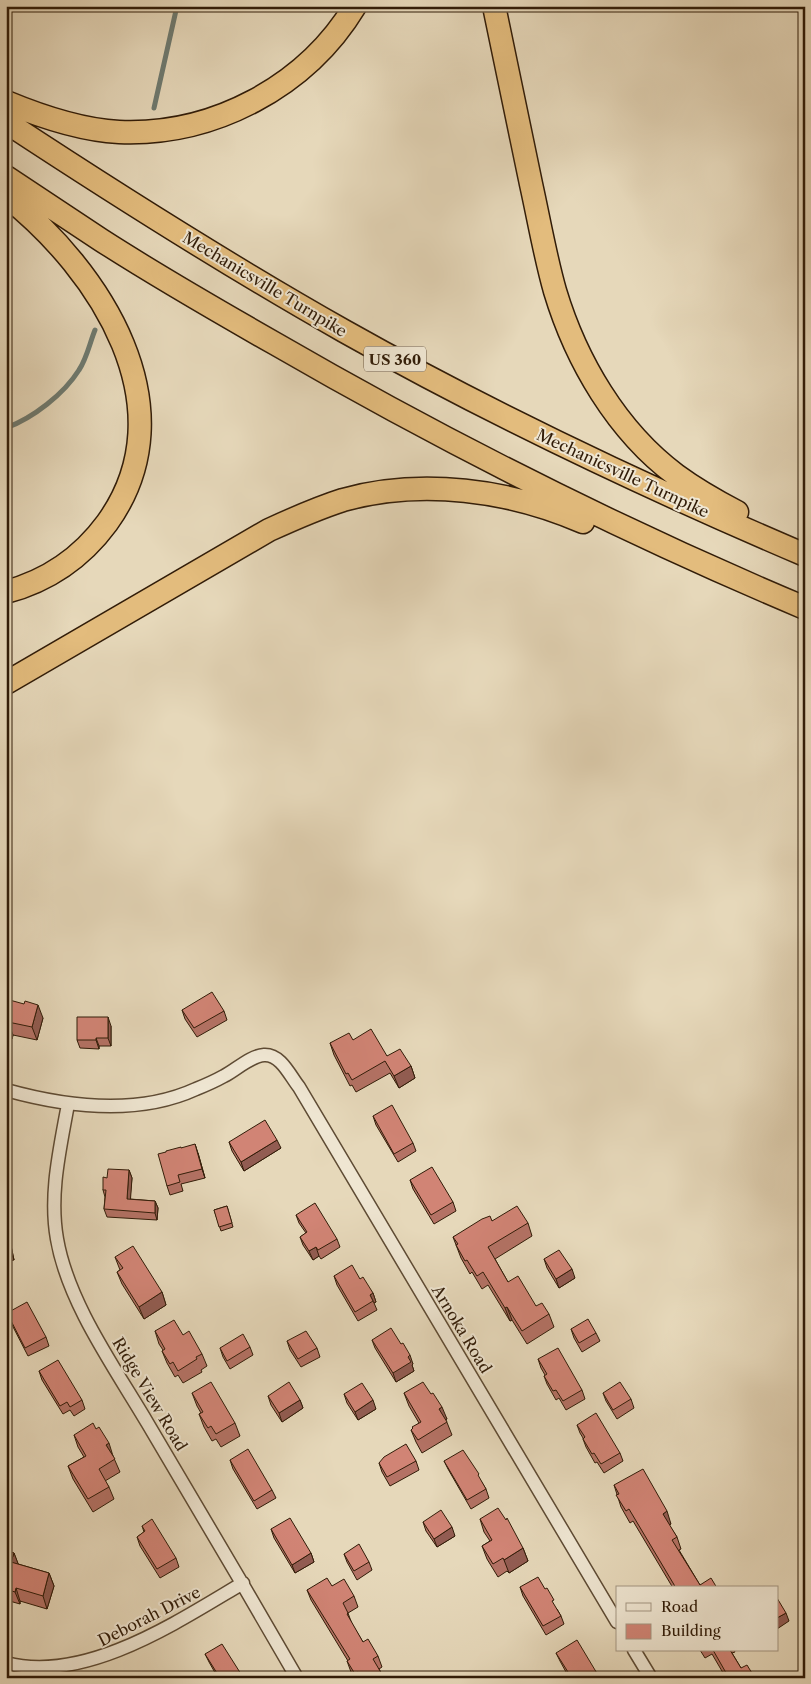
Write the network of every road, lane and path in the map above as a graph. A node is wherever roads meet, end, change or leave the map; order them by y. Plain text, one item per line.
1 (355, 6) edge
2 (494, 6) edge
3 (6, 102) edge
4 (6, 122) edge
5 (6, 177) edge
6 (6, 196) edge
7 (805, 541) edge
8 (805, 555) edge
9 (6, 592) edge
10 (805, 608) edge
11 (6, 683) edge
12 (6, 1090) edge
13 (68, 1104) junction
14 (242, 1583) junction
15 (616, 1620) edge
16 (635, 1652) edge
17 (6, 1663) edge
18 (297, 1678) edge
19 (651, 1678) edge

1 - 3 highway
2 - 7 highway
4 - 8 highway, Mechanicsville Turnpike / US 360
5 - 10 highway, US 360
6 - 9 highway
10 - 11 highway
12 - 13 street
13 - 14 street, Ridge View Road
13 - 15 street, Arnoka Road
14 - 17 street, Deborah Drive
14 - 18 street, Ridge View Road
16 - 19 street

